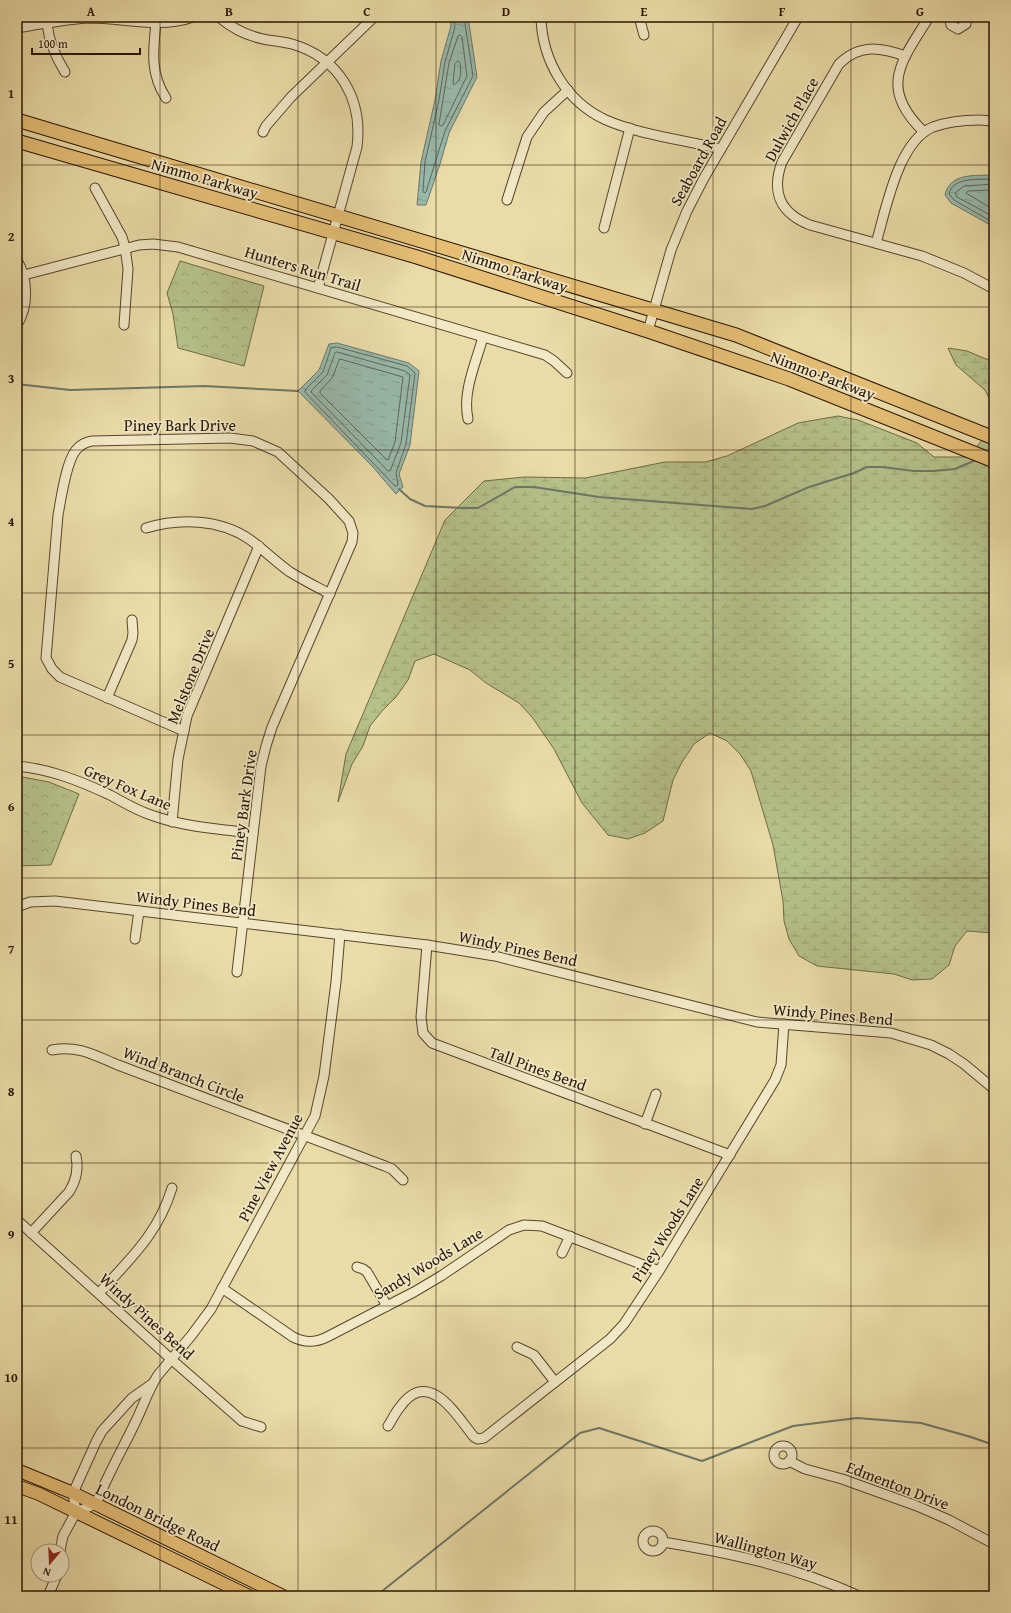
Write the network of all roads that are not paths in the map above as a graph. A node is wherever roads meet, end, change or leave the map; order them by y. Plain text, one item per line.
1 (193, 17) edge
2 (219, 17) edge
3 (541, 17) edge
4 (639, 17) edge
5 (798, 17) edge
6 (929, 17) edge
7 (950, 17) edge
8 (966, 17) edge
9 (372, 18) edge
10 (156, 23) junction
11 (47, 24) junction
12 (17, 28) edge
13 (644, 35) dead end
14 (904, 56) junction
15 (326, 62) junction
16 (65, 72) dead end
17 (568, 90) junction
18 (166, 98) dead end
19 (17, 120) edge
20 (994, 121) edge
21 (630, 128) junction
22 (263, 132) dead end
23 (924, 132) junction
24 (17, 141) edge
25 (721, 149) junction
26 (95, 188) dead end
27 (507, 200) dead end
28 (338, 216) junction
29 (604, 228) dead end
30 (334, 233) junction
31 (876, 243) junction
32 (125, 247) junction
33 (17, 260) edge
34 (24, 275) junction
35 (318, 288) junction
36 (994, 289) edge
37 (654, 310) junction
38 (17, 325) edge
39 (124, 325) dead end
40 (648, 330) junction
41 (484, 337) junction
42 (567, 373) dead end
43 (468, 419) dead end
44 (994, 438) edge
45 (994, 461) edge
46 (146, 528) dead end
47 (259, 546) junction
48 (330, 594) junction
49 (132, 620) dead end
50 (107, 698) junction
51 (184, 731) junction
52 (17, 766) edge
53 (172, 822) junction
54 (253, 833) junction
55 (17, 907) edge
56 (138, 911) junction
57 (242, 923) junction
58 (340, 934) junction
59 (135, 939) dead end
60 (427, 945) junction
61 (237, 972) dead end
62 (784, 1024) junction
63 (52, 1050) dead end
64 (994, 1089) edge
65 (656, 1094) dead end
66 (645, 1124) junction
67 (305, 1135) junction
68 (730, 1155) junction
69 (76, 1156) dead end
70 (403, 1180) dead end
71 (172, 1188) dead end
72 (17, 1220) edge
73 (31, 1233) junction
74 (570, 1236) junction
75 (562, 1253) dead end
76 (357, 1267) dead end
77 (659, 1271) junction
78 (222, 1288) junction
79 (99, 1294) junction
80 (387, 1306) junction
81 (517, 1346) dead end
82 (171, 1359) junction
83 (555, 1382) junction
84 (152, 1384) junction
85 (388, 1426) dead end
86 (261, 1427) dead end
87 (789, 1461) dead end
88 (17, 1470) edge
89 (17, 1486) edge
90 (73, 1493) junction
91 (96, 1504) junction
92 (76, 1512) junction
93 (663, 1542) dead end
94 (62, 1543) edge
95 (994, 1544) edge
96 (54, 1583) edge
97 (48, 1596) edge
98 (249, 1596) edge
99 (283, 1596) edge
100 (860, 1596) edge

1 - 10 street
2 - 15 street
3 - 17 street
4 - 13 street
5 - 25 street, Seaboard Road
6 - 14 street
7 - 8 street
9 - 15 street
10 - 11 street
10 - 18 street
11 - 12 street
11 - 16 street
14 - 23 street
14 - 31 street, Dulwich Place
15 - 22 street
15 - 28 street
17 - 21 street
17 - 27 street
19 - 28 highway, Nimmo Parkway
20 - 23 street
21 - 25 street
21 - 29 street
23 - 31 street
24 - 30 highway, Nimmo Parkway
25 - 37 street, Seaboard Road
26 - 32 street
28 - 30 street
28 - 37 highway, Nimmo Parkway
30 - 35 street
30 - 40 highway, Nimmo Parkway
31 - 36 street, Dulwich Place
32 - 34 street, Hunters Run Trail
32 - 35 street, Hunters Run Trail
32 - 39 street
33 - 34 street
34 - 38 street
35 - 41 street, Hunters Run Trail
37 - 40 street, Seaboard Road
37 - 44 highway, Nimmo Parkway
40 - 45 highway, Nimmo Parkway
41 - 42 street, Hunters Run Trail
41 - 43 street
46 - 47 street
47 - 48 street
47 - 51 street, Melstone Drive
48 - 50 street, Piney Bark Drive
48 - 54 street, Piney Bark Drive
49 - 50 street
50 - 51 street, Piney Bark Drive
51 - 53 street, Melstone Drive
52 - 53 street, Grey Fox Lane
53 - 54 street, Grey Fox Lane
54 - 57 street, Piney Bark Drive
55 - 56 street, Windy Pines Bend
56 - 57 street, Windy Pines Bend
56 - 59 street
57 - 58 street, Windy Pines Bend
57 - 61 street, Piney Bark Drive
58 - 60 street, Windy Pines Bend
58 - 67 street, Pine View Avenue
60 - 62 street, Windy Pines Bend
60 - 66 street, Tall Pines Bend
62 - 64 street, Windy Pines Bend
62 - 68 street, Piney Woods Lane
63 - 67 street, Wind Branch Circle
65 - 66 street
66 - 68 street, Tall Pines Bend
67 - 70 street, Wind Branch Circle
67 - 78 street, Pine View Avenue
68 - 77 street, Piney Woods Lane
69 - 73 street
71 - 79 street
72 - 73 street, Windy Pines Bend
73 - 79 street, Windy Pines Bend
74 - 75 street
74 - 77 street, Sandy Woods Lane
74 - 80 street, Sandy Woods Lane
76 - 80 street
77 - 83 street, Piney Woods Lane
78 - 80 street, Sandy Woods Lane
78 - 82 street, Pine View Avenue
79 - 82 street, Windy Pines Bend
81 - 83 street
82 - 84 street, Pine View Avenue
82 - 86 street, Windy Pines Bend
83 - 85 street, Piney Woods Lane
84 - 90 street, Pine View Avenue
84 - 91 street, Pine View Avenue
87 - 95 street, Edmenton Drive
88 - 90 main road, London Bridge Road
89 - 92 main road, London Bridge Road
90 - 91 main road, London Bridge Road
90 - 92 street
91 - 92 street
91 - 99 main road, London Bridge Road
92 - 94 street
92 - 98 main road, London Bridge Road
93 - 100 street, Wallington Way
96 - 97 street

